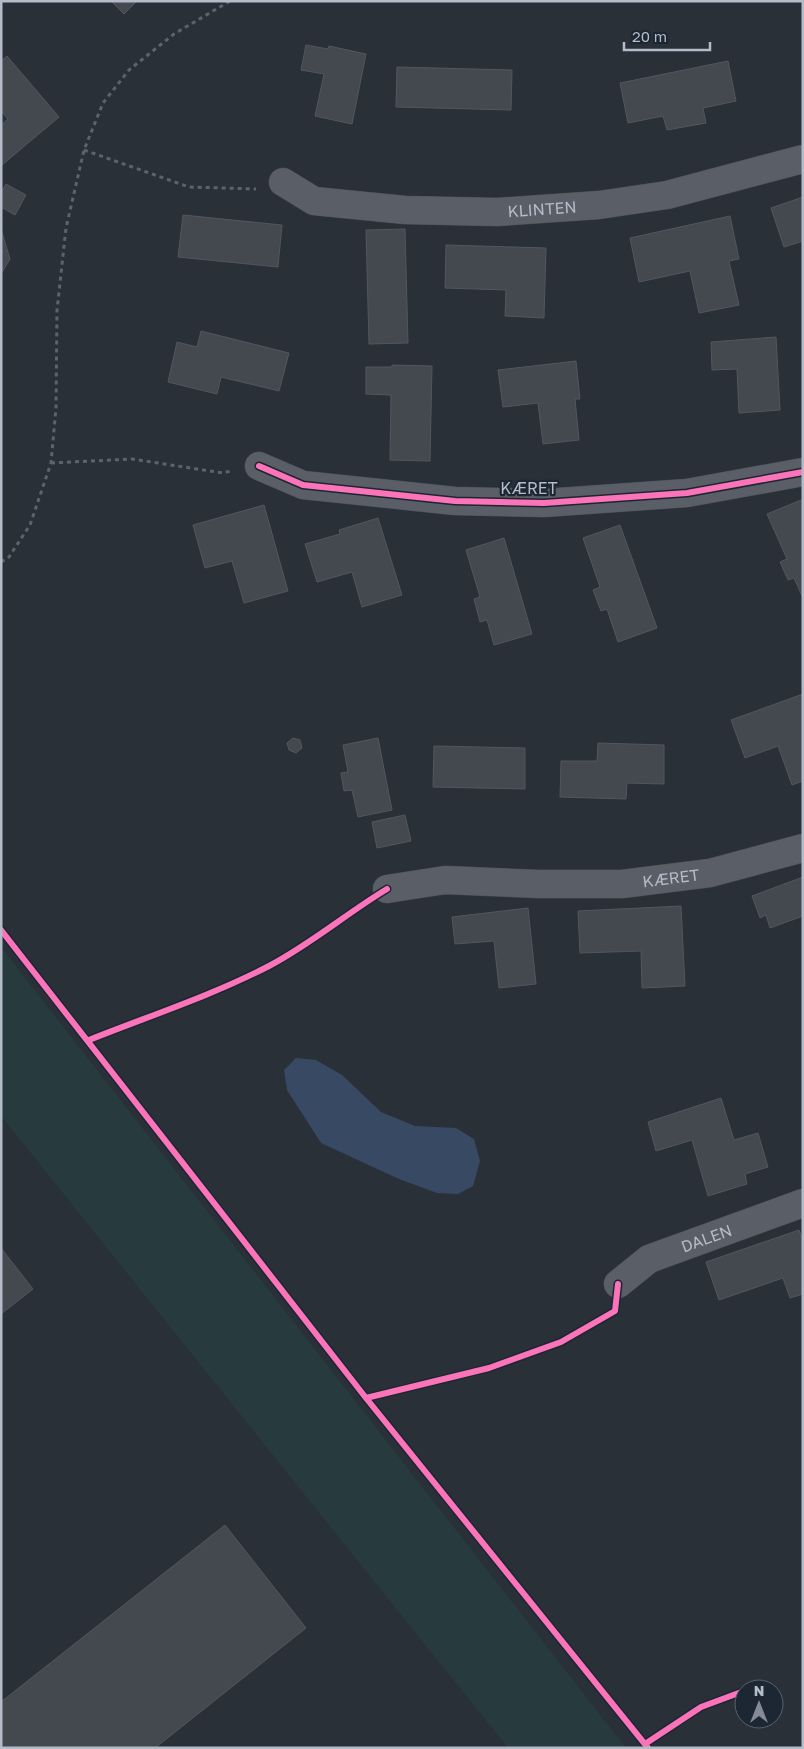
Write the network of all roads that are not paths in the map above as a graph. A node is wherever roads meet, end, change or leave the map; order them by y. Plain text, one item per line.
1 (803, 159) edge
2 (283, 182) road end
3 (259, 466) road end
4 (803, 472) edge
5 (803, 848) edge
6 (387, 889) dead end
7 (803, 1203) edge
8 (618, 1284) dead end

1 - 2 street, KLINTEN
3 - 4 street, KÆRET
5 - 6 street, KÆRET
7 - 8 street, DALEN

